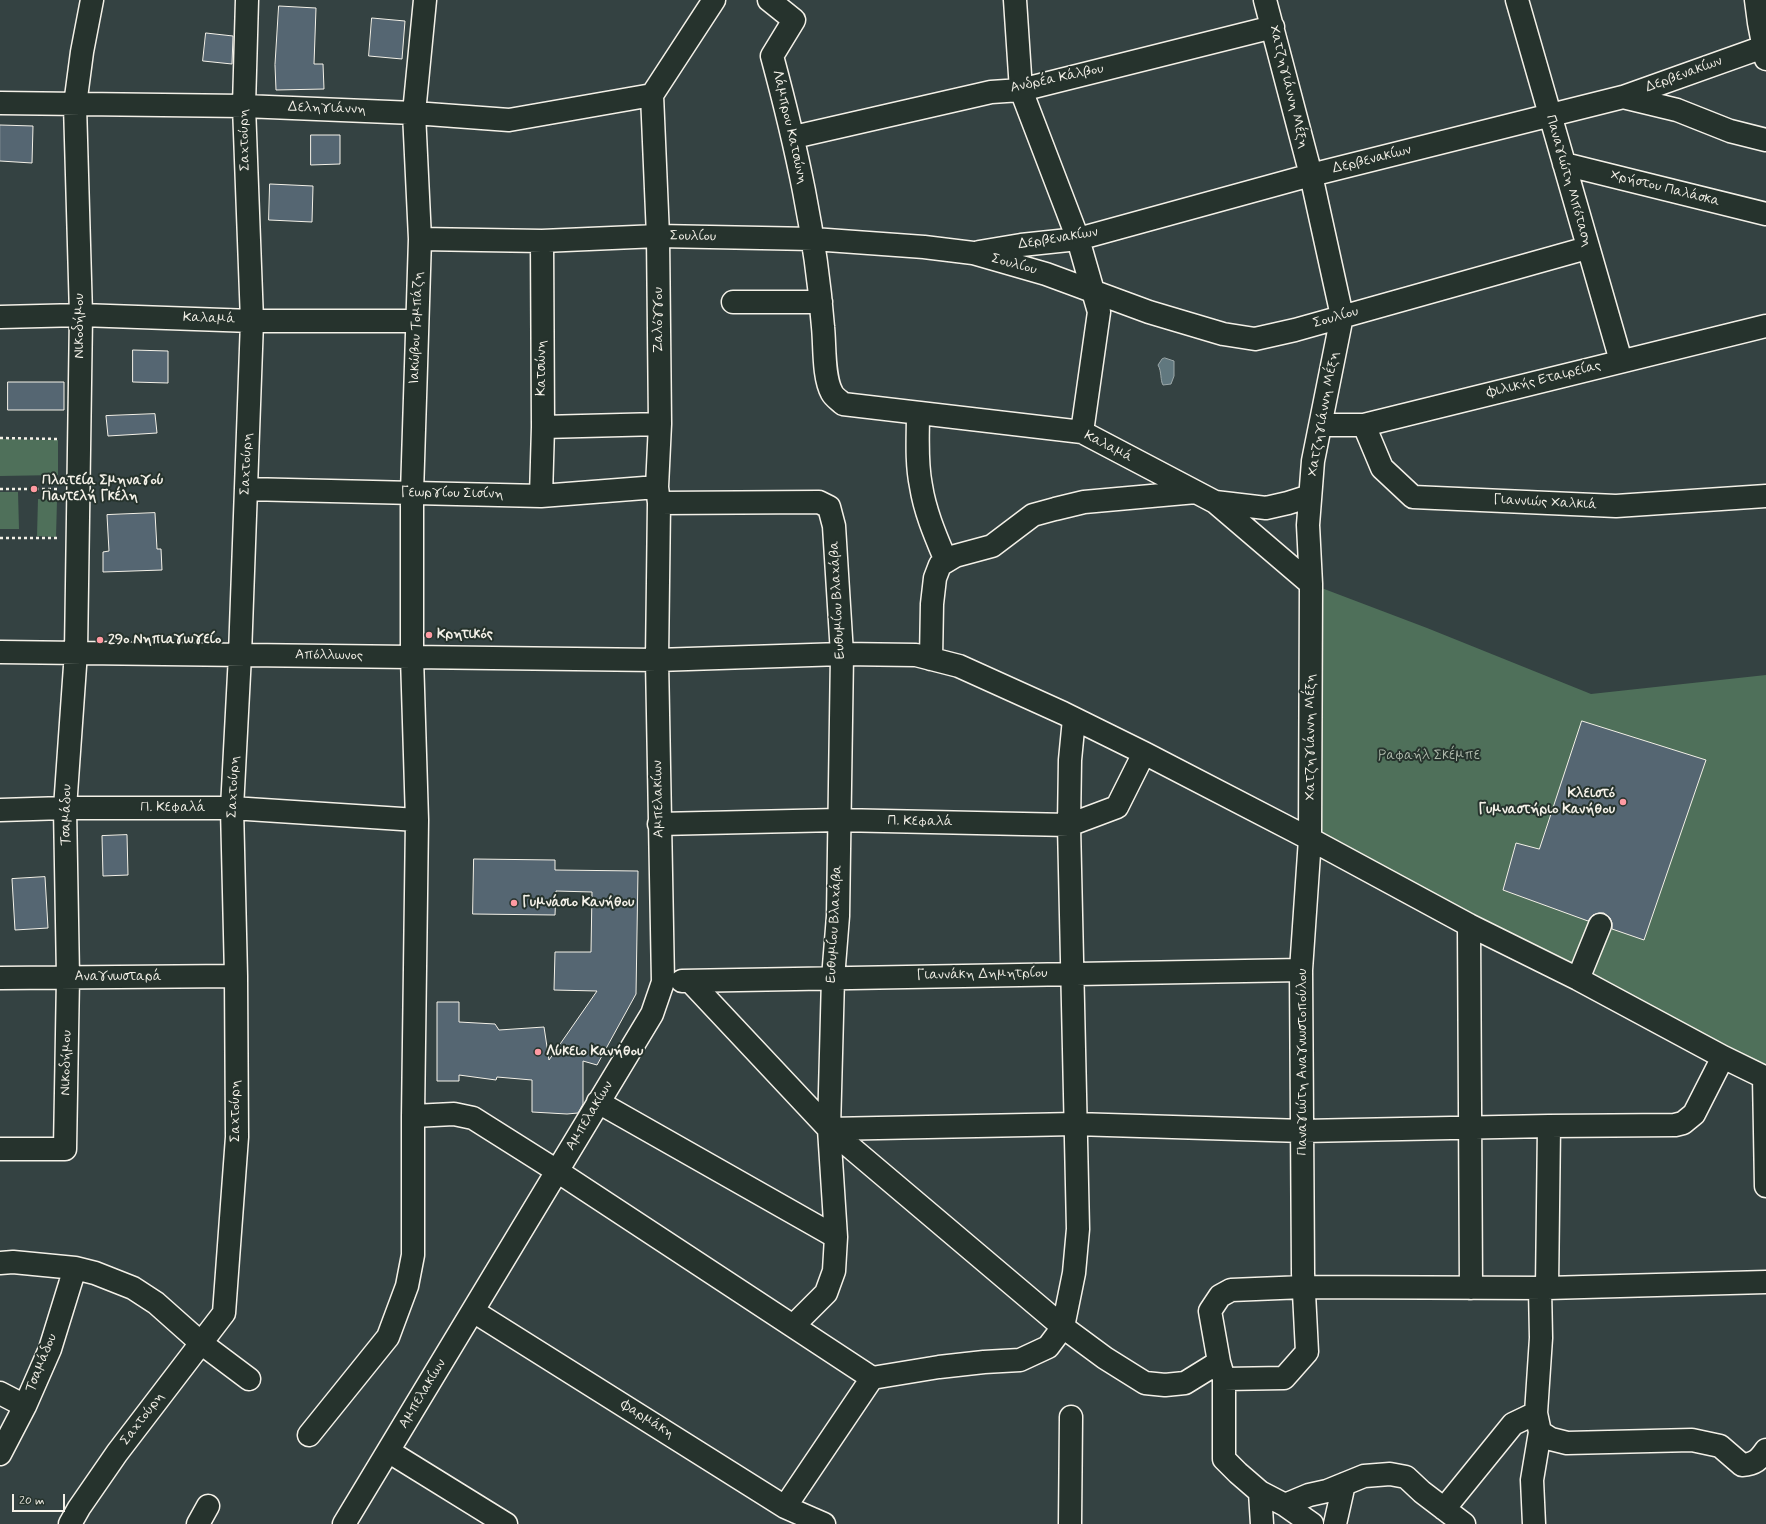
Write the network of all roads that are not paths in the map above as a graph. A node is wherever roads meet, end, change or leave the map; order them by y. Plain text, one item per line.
1 (92, 0) edge
2 (247, 0) edge
3 (425, 0) edge
4 (714, 0) edge
5 (769, 0) edge
6 (1015, 0) edge
7 (1265, 0) edge
8 (1517, 0) edge
9 (1756, 0) edge
10 (1273, 27) junction
11 (1765, 50) edge
12 (1021, 90) junction
13 (652, 95) junction
14 (1623, 97) junction
15 (0, 103) edge
16 (75, 105) junction
17 (244, 106) junction
18 (414, 113) junction
19 (1550, 116) junction
20 (794, 137) junction
21 (1766, 140) edge
22 (1564, 164) junction
23 (1311, 175) junction
24 (1766, 214) edge
25 (658, 236) junction
26 (420, 239) junction
27 (814, 239) junction
28 (1078, 239) junction
29 (542, 241) junction
30 (1587, 248) junction
31 (972, 253) junction
32 (1093, 290) junction
33 (733, 302) dead end
34 (821, 302) junction
35 (81, 315) junction
36 (1342, 316) junction
37 (0, 317) edge
38 (252, 321) junction
39 (417, 321) junction
40 (1766, 326) edge
41 (1621, 361) junction
42 (843, 404) joint
43 (918, 412) junction
44 (660, 424) junction
45 (1321, 425) junction
46 (1364, 425) junction
47 (543, 427) junction
48 (1082, 432) junction
49 (246, 489) junction
50 (1196, 492) junction
51 (412, 493) junction
52 (658, 495) junction
53 (541, 496) junction
54 (1310, 496) junction
55 (1766, 496) edge
56 (1215, 502) junction
57 (829, 507) joint
58 (946, 561) junction
59 (1311, 584) junction
60 (0, 652) edge
61 (76, 652) junction
62 (842, 654) junction
63 (240, 655) junction
64 (412, 657) junction
65 (931, 659) junction
66 (658, 660) junction
67 (1074, 719) junction
68 (1144, 753) junction
69 (65, 808) junction
70 (232, 808) junction
71 (0, 810) edge
72 (417, 820) junction
73 (838, 820) junction
74 (659, 824) junction
75 (1069, 825) junction
76 (1310, 839) junction
77 (1469, 925) junction
78 (1600, 925) dead end
79 (1301, 970) junction
80 (1073, 974) junction
81 (236, 976) junction
82 (68, 977) junction
83 (0, 978) edge
84 (832, 978) junction
85 (1578, 979) junction
86 (690, 981) junction
87 (663, 982) junction
88 (1723, 1057) junction
89 (1765, 1077) edge
90 (598, 1102) junction
91 (413, 1116) junction
92 (1075, 1124) junction
93 (1549, 1126) junction
94 (1470, 1128) junction
95 (829, 1129) junction
96 (1303, 1131) junction
97 (0, 1149) edge
98 (557, 1171) junction
99 (1766, 1186) edge
100 (836, 1237) junction
101 (0, 1263) edge
102 (75, 1268) junction
103 (1766, 1282) edge
104 (1304, 1287) junction
105 (1472, 1288) junction
106 (1544, 1288) junction
107 (473, 1311) junction
108 (793, 1326) junction
109 (1063, 1327) junction
110 (201, 1343) junction
111 (1221, 1370) junction
112 (872, 1378) junction
113 (249, 1379) dead end
114 (0, 1393) edge
115 (25, 1406) junction
116 (1071, 1417) dead end
117 (1538, 1422) junction
118 (308, 1435) dead end
119 (1766, 1450) edge
120 (388, 1451) junction
121 (0, 1454) edge
122 (1344, 1484) junction
123 (1260, 1492) junction
124 (1285, 1505) junction
125 (1444, 1509) junction
126 (787, 1514) edge
127 (70, 1524) edge
128 (344, 1524) edge
129 (506, 1524) edge
130 (824, 1524) edge
131 (1070, 1524) edge
132 (1262, 1524) edge
133 (1312, 1524) edge
134 (1335, 1524) edge
135 (1464, 1524) edge
136 (1534, 1524) edge

1 - 16 street, Νικοδήμου
2 - 17 street, Σαχτούρη
3 - 18 street, Ιακώβου Τομπάζη
4 - 13 street
5 - 20 street, Λάμπρου Κατσώνη
6 - 12 street
7 - 10 street, Χατζηγιάννη Μέξη
8 - 19 street, Παναγιώτη Μπόταση
9 - 11 street
10 - 12 street, Ανδρέα Κάλβου
10 - 23 street, Χατζηγιάννη Μέξη
11 - 14 street, Δερβενακίων
12 - 20 street, Ανδρέα Κάλβου
12 - 28 street
13 - 18 street, Δεληγιάννη
13 - 25 street, Ζαλόγγου
14 - 19 street, Δερβενακίων
14 - 21 street
15 - 16 street, Δεληγιάννη
16 - 17 street, Δεληγιάννη
16 - 35 street, Νικοδήμου
17 - 18 street, Δεληγιάννη
17 - 38 street, Σαχτούρη
18 - 26 street, Ιακώβου Τομπάζη
19 - 22 street, Παναγιώτη Μπόταση
19 - 23 street, Δερβενακίων
20 - 27 street, Λάμπρου Κατσώνη
22 - 24 street, Χρήστου Παλάσκα
22 - 30 street, Παναγιώτη Μπόταση
23 - 28 street, Δερβενακίων
23 - 36 street, Χατζηγιάννη Μέξη
25 - 27 street, Σουλίου
25 - 29 street, Σουλίου
25 - 44 street, Ζαλόγγου
26 - 29 street, Σουλίου
26 - 39 street, Ιακώβου Τομπάζη
27 - 31 street, Σουλίου
27 - 34 street, Λάμπρου Κατσώνη
28 - 31 street, Δερβενακίων
28 - 32 street
29 - 47 street, Κατσώνη
30 - 36 street, Σουλίου
30 - 41 street, Παναγιώτη Μπόταση
31 - 32 street, Σουλίου
32 - 36 street, Σουλίου
32 - 48 street
33 - 34 street
34 - 42 street, Λάμπρου Κατσώνη
35 - 37 street, Καλαμά
35 - 38 street, Καλαμά
35 - 61 street, Νικοδήμου
36 - 45 street, Χατζηγιάννη Μέξη
38 - 39 street, Καλαμά
38 - 49 street, Σαχτούρη
39 - 51 street, Ιακώβου Τομπάζη
40 - 41 street, Φιλικής Εταιρείας
41 - 46 street, Φιλικής Εταιρείας
42 - 43 street, Καλαμά
43 - 48 street, Καλαμά
43 - 58 street
44 - 47 street
44 - 52 street, Ζαλόγγου
45 - 46 street, Φιλικής Εταιρείας
45 - 54 street, Χατζηγιάννη Μέξη
46 - 55 street, Γιαννιώς Χαλκιά
47 - 53 street, Κατσώνη
48 - 50 street, Καλαμά
49 - 51 street, Γεωργίου Σισίνη
49 - 63 street, Σαχτούρη
50 - 56 street, Καλαμά
50 - 58 street
51 - 53 street, Γεωργίου Σισίνη
51 - 64 street, Ιακώβου Τομπάζη
52 - 53 street, Γεωργίου Σισίνη
52 - 57 street, Γεωργίου Σισίνη
52 - 66 street, Ζαλόγγου
54 - 56 street
54 - 59 street, Χατζηγιάννη Μέξη
56 - 59 street, Καλαμά
57 - 62 street, Ευθυμίου Βλαχάβα
58 - 65 street
59 - 76 street, Χατζηγιάννη Μέξη
60 - 61 street, Απόλλωνος
61 - 63 street, Απόλλωνος
61 - 69 street, Τσαμάδου
62 - 65 street, Απόλλωνος
62 - 66 street, Απόλλωνος
62 - 73 street, Ευθυμίου Βλαχάβα
63 - 64 street, Απόλλωνος
63 - 70 street, Σαχτούρη
64 - 66 street, Απόλλωνος
64 - 72 street, Ιακώβου Τομπάζη
65 - 67 street, Απόλλωνος
66 - 74 street, Αμπελακίων
67 - 68 street, Απόλλωνος
67 - 75 street
68 - 75 street, Π. Κεφαλά
68 - 76 street, Απόλλωνος
69 - 70 street, Π. Κεφαλά
69 - 71 street, Π. Κεφαλά
69 - 82 street, Τσαμάδου
70 - 72 street, Π. Κεφαλά
70 - 81 street, Σαχτούρη
72 - 91 street, Ιακώβου Τομπάζη
73 - 74 street, Π. Κεφαλά
73 - 75 street, Π. Κεφαλά
73 - 84 street, Ευθυμίου Βλαχάβα
74 - 87 street, Αμπελακίων
75 - 80 street
76 - 77 street, Απόλλωνος
76 - 79 street, Παναγιώτη Αναγνωστοπούλου
77 - 85 street, Απόλλωνος
77 - 94 street
78 - 85 street
79 - 80 street, Γιαννάκη Δημητρίου
79 - 96 street, Παναγιώτη Αναγνωστοπούλου
80 - 84 street, Γιαννάκη Δημητρίου
80 - 92 street
81 - 82 street, Αναγνωσταρά
81 - 110 street, Σαχτούρη
82 - 83 street, Αναγνωσταρά
82 - 97 street, Νικοδήμου
84 - 86 street, Γιαννάκη Δημητρίου
84 - 95 street, Ευθυμίου Βλαχάβα
85 - 88 street, Απόλλωνος
86 - 87 street, Γιαννάκη Δημητρίου
86 - 95 street
87 - 90 street, Αμπελακίων
88 - 89 street, Απόλλωνος
88 - 93 street
89 - 99 street
90 - 98 street, Αμπελακίων
90 - 100 street
91 - 98 street
91 - 118 street, Ιακώβου Τομπάζη
92 - 95 street
92 - 96 street
92 - 109 street
93 - 94 street
93 - 106 street
94 - 96 street
94 - 105 street
95 - 100 street, Ευθυμίου Βλαχάβα
95 - 109 street
96 - 104 street, Παναγιώτη Αναγνωστοπούλου
98 - 107 street, Αμπελακίων
98 - 108 street
100 - 108 street, Ευθυμίου Βλαχάβα
101 - 102 street
102 - 110 street
102 - 115 street, Τσαμάδου
103 - 106 street
104 - 105 street
104 - 111 street
104 - 111 street
105 - 106 street
106 - 117 street
107 - 120 street, Αμπελακίων
107 - 126 street, Φαρμάκη
108 - 112 street
109 - 111 street
109 - 112 street
110 - 113 street
110 - 127 street, Σαχτούρη
111 - 123 street
112 - 126 street
114 - 115 street
115 - 121 street, Τσαμάδου
116 - 131 street
117 - 119 street
117 - 125 street
117 - 136 street
120 - 128 street, Αμπελακίων
120 - 129 street
122 - 124 street
122 - 125 street
122 - 134 street
123 - 124 street
123 - 132 street
124 - 133 street
125 - 135 street
126 - 130 street, Φαρμάκη

